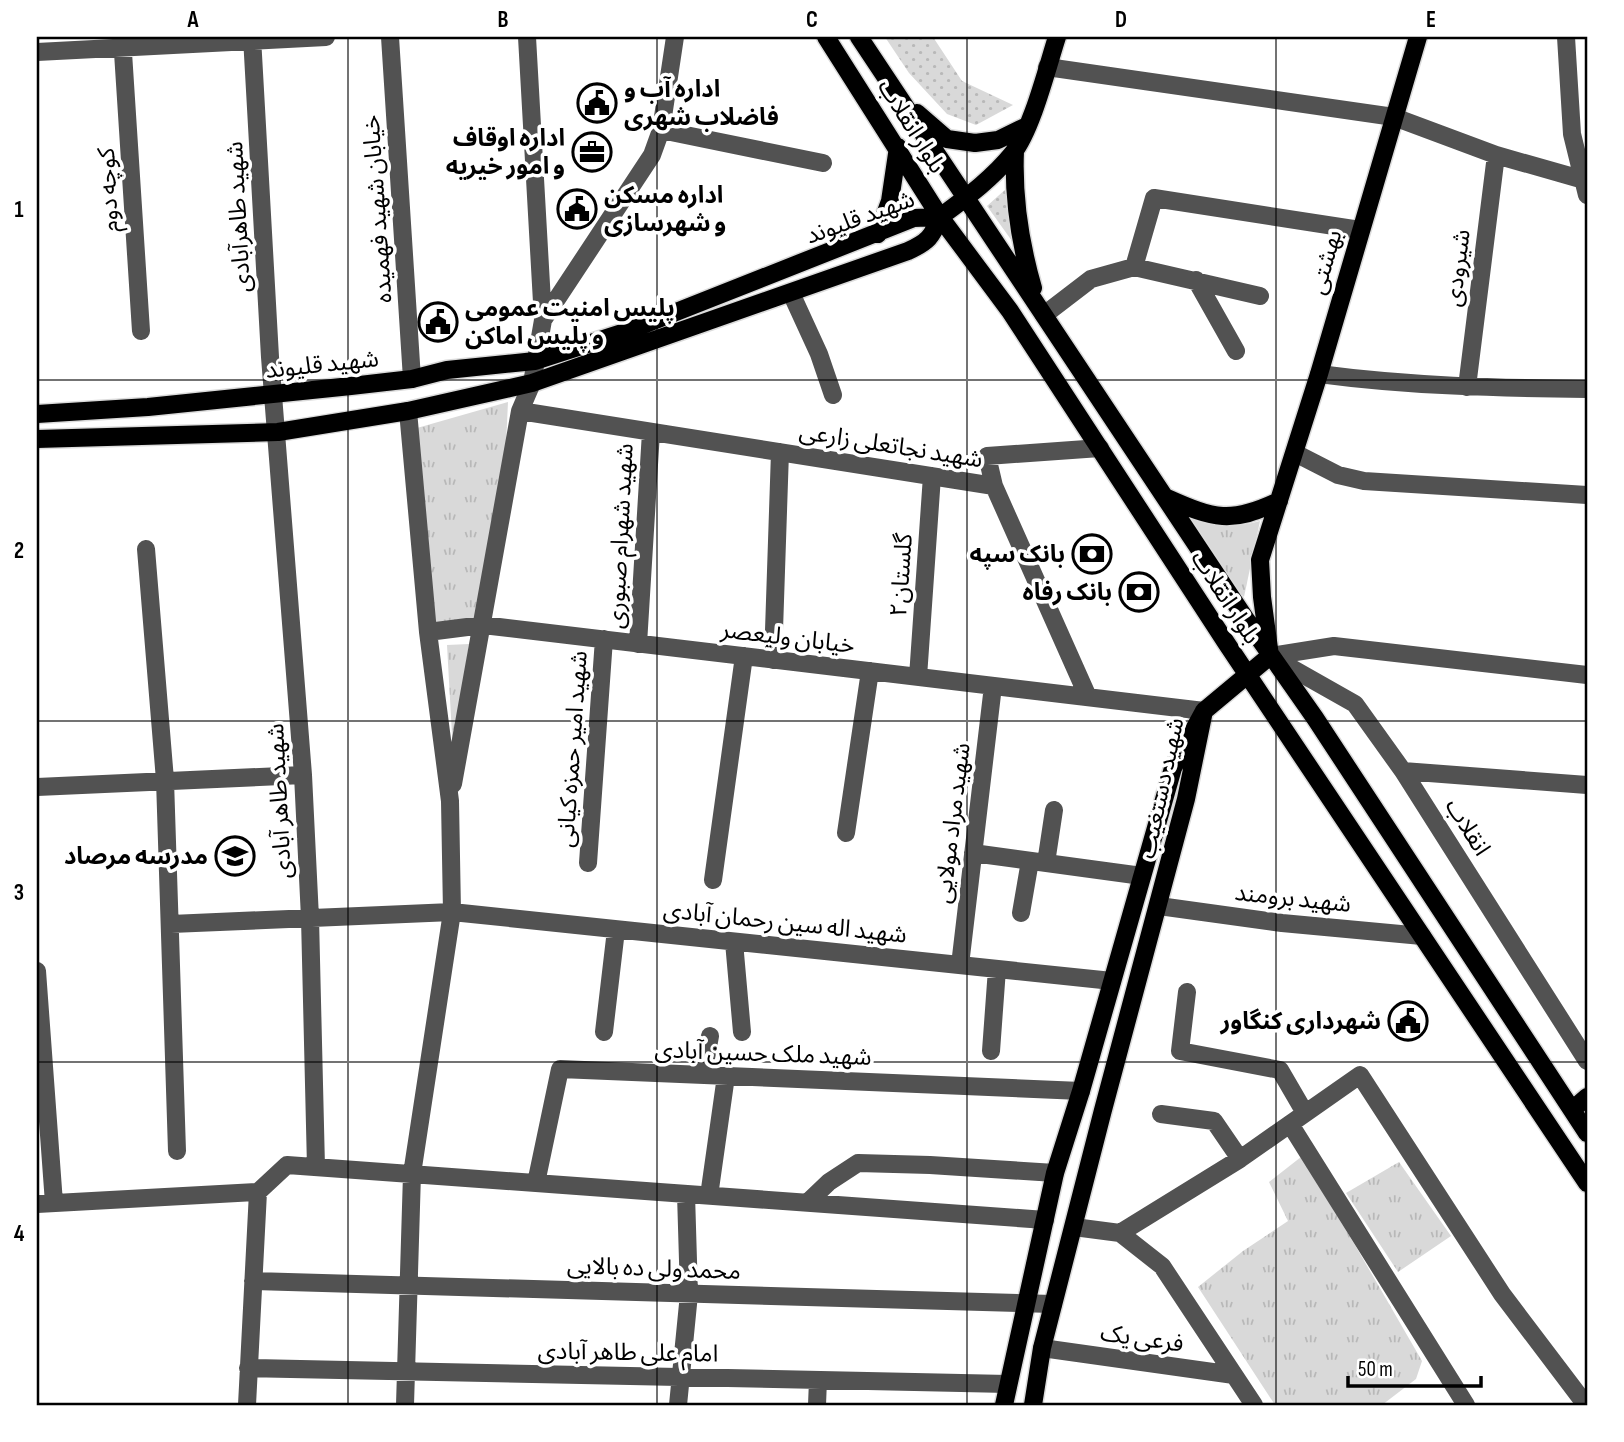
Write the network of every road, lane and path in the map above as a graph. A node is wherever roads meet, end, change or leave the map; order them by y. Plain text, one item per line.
1 (326, 37) edge
2 (390, 37) edge
3 (527, 37) edge
4 (674, 37) edge
5 (826, 37) edge
6 (859, 37) edge
7 (1057, 37) edge
8 (1418, 37) edge
9 (1566, 37) edge
10 (252, 39) edge
11 (123, 42) edge
12 (37, 52) edge
13 (1047, 67) junction
14 (901, 100) junction
15 (1394, 117) junction
16 (1027, 126) junction
17 (660, 130) junction
18 (898, 147) junction
19 (1015, 151) junction
20 (1496, 155) junction
21 (823, 163) dead end
22 (1585, 187) edge
23 (965, 198) junction
24 (940, 217) junction
25 (1360, 230) junction
26 (878, 234) junction
27 (1134, 267) junction
28 (1196, 280) junction
29 (791, 293) junction
30 (1260, 296) dead end
31 (1041, 310) junction
32 (543, 320) junction
33 (141, 331) dead end
34 (1236, 351) dead end
35 (535, 361) junction
36 (1319, 374) junction
37 (412, 379) junction
38 (531, 383) junction
39 (1467, 387) junction
40 (1587, 388) edge
41 (274, 394) junction
42 (833, 395) dead end
43 (408, 411) junction
44 (520, 411) junction
45 (37, 414) edge
46 (278, 432) junction
47 (651, 432) junction
48 (37, 439) edge
49 (1100, 448) junction
50 (780, 452) junction
51 (1295, 453) junction
52 (932, 476) junction
53 (994, 486) junction
54 (1587, 495) edge
55 (1166, 498) junction
56 (1279, 501) junction
57 (146, 549) dead end
58 (483, 625) junction
59 (428, 632) junction
60 (604, 639) junction
61 (638, 643) junction
62 (744, 656) junction
63 (1270, 656) junction
64 (773, 660) junction
65 (870, 671) junction
66 (1247, 673) junction
67 (1587, 675) edge
68 (918, 677) junction
69 (993, 686) junction
70 (1088, 697) junction
71 (1204, 711) junction
72 (1403, 771) junction
73 (303, 775) junction
74 (165, 780) junction
75 (1587, 785) edge
76 (37, 787) edge
77 (450, 801) junction
78 (1054, 810) dead end
79 (846, 833) dead end
80 (973, 853) junction
81 (1038, 862) junction
82 (588, 863) dead end
83 (1142, 876) junction
84 (713, 880) dead end
85 (1159, 906) junction
86 (452, 912) junction
87 (1021, 913) dead end
88 (310, 918) junction
89 (171, 924) junction
90 (616, 930) junction
91 (1422, 936) junction
92 (734, 942) junction
93 (961, 965) junction
94 (996, 969) junction
95 (37, 971) edge
96 (1112, 981) junction
97 (1187, 992) dead end
98 (604, 1032) dead end
99 (742, 1032) dead end
100 (710, 1036) dead end
101 (991, 1051) dead end
102 (1587, 1061) edge
103 (703, 1075) junction
104 (726, 1076) junction
105 (1081, 1091) junction
106 (1587, 1097) edge
107 (1572, 1110) junction
108 (1161, 1114) dead end
109 (1298, 1118) junction
110 (1587, 1133) edge
111 (177, 1151) dead end
112 (1240, 1159) junction
113 (316, 1167) junction
114 (1055, 1173) junction
115 (412, 1174) junction
116 (536, 1183) junction
117 (1587, 1183) edge
118 (258, 1192) junction
119 (686, 1194) junction
120 (709, 1196) junction
121 (45, 1203) edge
122 (807, 1203) junction
123 (1045, 1220) junction
124 (1074, 1227) junction
125 (1119, 1233) junction
126 (253, 1281) junction
127 (409, 1286) junction
128 (689, 1294) junction
129 (1028, 1303) junction
130 (1054, 1304) junction
131 (1017, 1342) junction
132 (1042, 1348) junction
133 (248, 1368) junction
134 (406, 1372) junction
135 (1234, 1375) junction
136 (680, 1377) junction
137 (818, 1380) junction
138 (1008, 1384) junction
139 (247, 1405) edge
140 (405, 1405) edge
141 (678, 1405) edge
142 (817, 1405) edge
143 (1004, 1405) edge
144 (1033, 1405) edge
145 (1254, 1405) edge
146 (1466, 1405) edge
147 (1586, 1405) edge

1 - 10 street
2 - 37 street, خیابان شهید فهمیده
3 - 32 street
4 - 17 street
5 - 18 main road, بلوار انقلاب
6 - 14 main road, بلوار انقلاب
7 - 13 main road
8 - 15 main road, بهشتی
9 - 22 street
10 - 11 street
10 - 41 street, شهید طاهرآبادی
11 - 12 street
11 - 33 street, کوچه دوم
13 - 15 street
13 - 16 main road
14 - 16 main road
14 - 23 main road, بلوار انقلاب
15 - 20 street
15 - 25 main road, بهشتی
16 - 19 main road
17 - 21 street
17 - 32 street
18 - 24 main road, بلوار انقلاب
18 - 26 main road
19 - 23 main road
19 - 31 main road
20 - 22 street
20 - 39 street, شیرودی
23 - 24 main road
23 - 31 main road, بلوار انقلاب
24 - 26 main road, شهید قلیوند
24 - 29 main road, شهید قلیوند
24 - 49 main road, بلوار انقلاب
25 - 27 street
25 - 36 main road, بهشتی
26 - 35 main road, شهید قلیوند
27 - 28 street
27 - 31 street
28 - 30 street
28 - 34 street
29 - 38 main road, شهید قلیوند
29 - 42 street
31 - 55 main road, بلوار انقلاب
32 - 35 street
35 - 37 main road, شهید قلیوند
35 - 38 street
36 - 39 street
36 - 51 main road, بهشتی
37 - 41 main road, شهید قلیوند
37 - 43 main road
38 - 43 main road, شهید قلیوند
38 - 44 street
39 - 40 street
41 - 45 main road, شهید قلیوند
41 - 46 street, شهید طاهرآبادی
43 - 46 main road, شهید قلیوند
43 - 59 street
44 - 47 street, شهید نجاتعلی زارعی
44 - 58 street
46 - 48 main road, شهید قلیوند
46 - 73 street, شهید طاهر آبادی
47 - 50 street, شهید نجاتعلی زارعی
47 - 61 street, شهید شهرام صبوری
49 - 53 street
49 - 66 main road, بلوار انقلاب
50 - 52 street, شهید نجاتعلی زارعی
50 - 64 street
51 - 54 street
51 - 56 main road, بهشتی
52 - 53 street, شهید نجاتعلی زارعی
52 - 68 street, گلستان۲
53 - 70 street, شهید نجاتعلی زارعی
55 - 56 main road
55 - 63 main road, بلوار انقلاب
56 - 63 main road, بهشتی
57 - 74 street
58 - 59 street, خیابان ولیعصر
58 - 60 street, خیابان ولیعصر
58 - 77 street
59 - 77 street
60 - 61 street, خیابان ولیعصر
60 - 82 street, شهید امیر حمزه کیانی
61 - 62 street, خیابان ولیعصر
62 - 64 street, خیابان ولیعصر
62 - 84 street
63 - 66 main road
63 - 67 street
63 - 72 street, انقلاب
63 - 107 main road, بلوار انقلاب
64 - 65 street, خیابان ولیعصر
65 - 68 street, خیابان ولیعصر
65 - 79 street
66 - 71 main road
66 - 91 main road, بلوار انقلاب
68 - 69 street, خیابان ولیعصر
69 - 70 street, خیابان ولیعصر
69 - 80 street, شهید مراد مولایی
70 - 71 street
71 - 83 main road, شهید دستغیب
71 - 85 main road, شهید دستغیب
72 - 75 street
72 - 102 street, انقلاب
73 - 74 street
73 - 88 street, شهید طاهر آبادی
74 - 76 street
74 - 89 street
77 - 86 street
78 - 81 street
80 - 81 street
80 - 93 street, شهید مراد مولایی
81 - 83 street
81 - 87 street
83 - 96 main road, شهید دستغیب
85 - 91 street, شهید برومند
85 - 124 main road, شهید دستغیب
86 - 88 street, شهید اله سین رحمان آبادی
86 - 90 street, شهید اله سین رحمان آبادی
86 - 115 street
88 - 89 street, شهید اله سین رحمان آبادی
88 - 113 street, شهید طاهر آبادی
89 - 111 street
90 - 92 street, شهید اله سین رحمان آبادی
90 - 98 street
91 - 117 main road, بلوار انقلاب
92 - 93 street, شهید اله سین رحمان آبادی
92 - 99 street
93 - 94 street, شهید اله سین رحمان آبادی
94 - 96 street, شهید اله سین رحمان آبادی
94 - 101 street
95 - 121 street
96 - 105 main road, شهید دستغیب
97 - 109 street
100 - 103 street
103 - 104 street, شهید ملک حسین آبادی
103 - 116 street, شهید ملک حسین آبادی
104 - 105 street, شهید ملک حسین آبادی
104 - 120 street
105 - 114 main road, شهید دستغیب
106 - 107 main road
107 - 110 main road, بلوار انقلاب
108 - 112 street
109 - 112 street
109 - 146 street
109 - 147 street
112 - 125 street
113 - 115 street
113 - 118 street
114 - 122 street
114 - 123 main road, شهید دستغیب
115 - 116 street
115 - 127 street
116 - 119 street
118 - 121 street
118 - 126 street
119 - 120 street
119 - 128 street
120 - 122 street
122 - 123 street
123 - 124 main road
123 - 129 main road, شهید دستغیب
124 - 125 street
124 - 130 main road, شهید دستغیب
125 - 135 street
126 - 127 street, محمد ولی ده بالایی
126 - 133 street
127 - 128 street, محمد ولی ده بالایی
127 - 134 street
128 - 129 street, محمد ولی ده بالایی
128 - 136 street
129 - 130 street, محمد ولی ده بالایی
129 - 131 main road, شهید دستغیب
130 - 132 main road, شهید دستغیب
131 - 132 main road
131 - 138 main road, شهید دستغیب
132 - 135 street, فرعی یک
132 - 144 main road, شهید دستغیب
133 - 134 street, امام علی طاهر آبادی
133 - 139 street
134 - 136 street, امام علی طاهر آبادی
134 - 140 street
135 - 145 street
136 - 137 street, امام علی طاهر آبادی
136 - 141 street
137 - 138 street, امام علی طاهر آبادی
137 - 142 street
138 - 143 main road, شهید دستغیب

